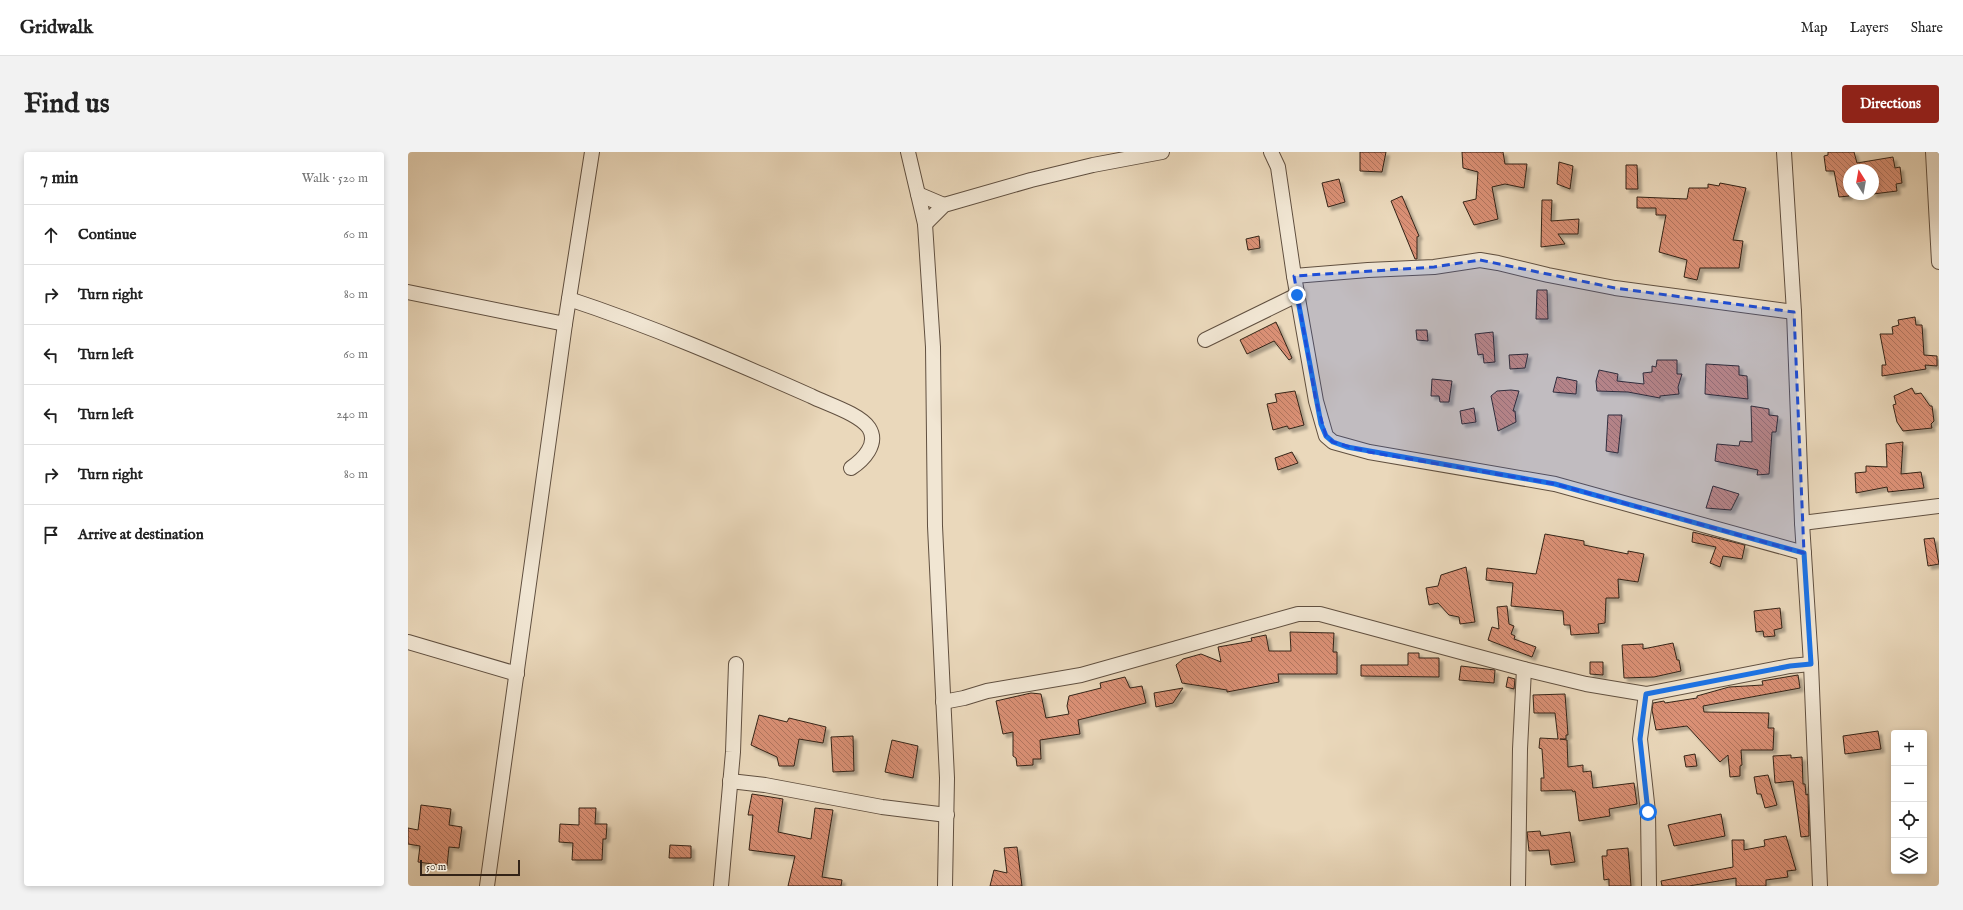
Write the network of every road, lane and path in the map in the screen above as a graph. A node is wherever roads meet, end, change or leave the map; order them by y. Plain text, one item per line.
1 (592, 152) edge
2 (908, 152) edge
3 (1162, 152) edge
4 (1271, 152) edge
5 (1784, 152) edge
6 (1933, 152) edge
7 (918, 194) junction
8 (944, 205) junction
9 (924, 224) junction
10 (1939, 262) edge
11 (1294, 276) junction
12 (408, 292) edge
13 (1297, 295) junction
14 (569, 299) junction
15 (1794, 312) junction
16 (565, 324) junction
17 (1205, 340) dead end
18 (851, 468) dead end
19 (1939, 506) edge
20 (1802, 523) junction
21 (1804, 553) junction
22 (408, 642) edge
23 (736, 664) dead end
24 (1811, 664) junction
25 (1524, 669) junction
26 (517, 674) junction
27 (1646, 694) junction
28 (943, 702) junction
29 (730, 781) junction
30 (947, 815) junction
31 (486, 886) edge
32 (721, 886) edge
33 (945, 886) edge
34 (1518, 886) edge
35 (1649, 886) edge
36 (1820, 886) edge

1 - 14 street
2 - 7 street
3 - 8 street
4 - 11 street
5 - 15 street
6 - 10 street
7 - 8 street
7 - 9 street
8 - 9 street
9 - 28 street
11 - 13 street
11 - 15 street
12 - 16 street
13 - 17 street
13 - 21 street
14 - 16 street
14 - 18 street
15 - 20 street
16 - 26 street
19 - 20 street
20 - 21 street
21 - 24 street
22 - 26 street
23 - 29 street
24 - 27 street
24 - 36 street
25 - 27 street
25 - 28 street
25 - 34 street
26 - 31 street
27 - 35 street
28 - 30 street
29 - 30 street
29 - 32 street
30 - 33 street

